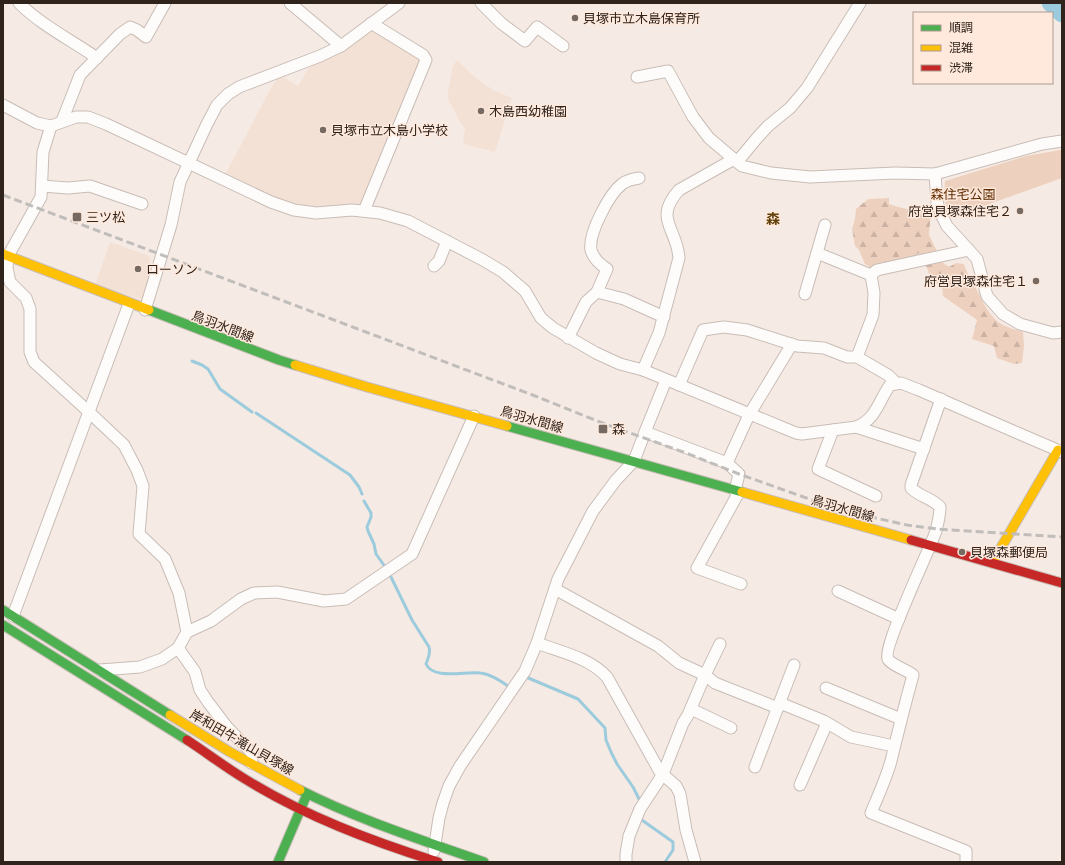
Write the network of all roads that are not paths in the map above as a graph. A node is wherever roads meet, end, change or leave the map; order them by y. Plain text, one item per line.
1 (19, 3) edge
2 (165, 3) edge
3 (290, 3) edge
4 (399, 3) edge
5 (481, 3) edge
6 (860, 3) edge
7 (372, 23) junction
8 (341, 46) junction
9 (563, 46) dead end
10 (96, 58) junction
11 (637, 77) dead end
12 (3, 105) edge
13 (62, 121) junction
14 (51, 126) junction
15 (1062, 141) edge
16 (735, 161) junction
17 (189, 164) junction
18 (935, 174) junction
19 (639, 178) dead end
20 (42, 186) junction
21 (142, 204) dead end
22 (364, 211) junction
23 (825, 225) dead end
24 (447, 241) junction
25 (969, 250) junction
26 (817, 253) junction
27 (6, 255) edge
28 (434, 266) dead end
29 (871, 275) junction
30 (597, 292) junction
31 (806, 294) dead end
32 (129, 304) junction
33 (145, 310) junction
34 (664, 317) junction
35 (1062, 332) edge
36 (568, 338) junction
37 (792, 344) junction
38 (857, 357) junction
39 (643, 370) junction
40 (666, 380) junction
41 (896, 383) junction
42 (679, 385) junction
43 (941, 399) junction
44 (89, 412) junction
45 (749, 415) junction
46 (474, 416) junction
47 (856, 427) junction
48 (834, 430) junction
49 (645, 432) junction
50 (924, 449) junction
51 (1060, 451) edge
52 (634, 461) junction
53 (727, 463) junction
54 (737, 491) junction
55 (876, 496) dead end
56 (930, 546) junction
57 (992, 563) junction
58 (1062, 583) edge
59 (741, 584) dead end
60 (555, 589) junction
61 (838, 591) dead end
62 (3, 610) edge
63 (13, 616) junction
64 (899, 619) junction
65 (3, 626) edge
66 (187, 632) junction
67 (537, 643) junction
68 (720, 644) dead end
69 (178, 648) junction
70 (794, 665) dead end
71 (100, 670) junction
72 (705, 675) junction
73 (826, 688) dead end
74 (779, 706) junction
75 (691, 708) junction
76 (901, 719) junction
77 (827, 723) junction
78 (731, 728) dead end
79 (894, 746) junction
80 (251, 763) junction
81 (755, 767) dead end
82 (663, 774) junction
83 (800, 786) dead end
84 (308, 794) junction
85 (301, 809) junction
86 (434, 846) junction
87 (436, 861) edge
88 (278, 862) edge
89 (484, 862) edge
90 (626, 862) edge
91 (695, 862) edge
92 (966, 862) edge

1 - 10 street
2 - 10 street
3 - 8 street
4 - 7 street
5 - 9 street
6 - 16 street
7 - 8 street
7 - 22 street
8 - 17 street
10 - 13 street
11 - 16 street
12 - 14 street
13 - 14 street
13 - 17 street
14 - 20 street
15 - 18 street
16 - 18 street
16 - 34 street
17 - 22 street
17 - 33 street
18 - 25 street
19 - 30 street
20 - 21 street
20 - 27 street
22 - 24 street
23 - 26 street
24 - 28 street
24 - 36 street
25 - 29 street
25 - 35 street
26 - 29 street
26 - 31 street
27 - 32 street, 鳥羽水間線
27 - 44 street
29 - 38 street
30 - 34 street
30 - 36 street
32 - 33 street, 鳥羽水間線
32 - 44 street
33 - 46 street, 鳥羽水間線
34 - 39 street
36 - 39 street
37 - 38 street
37 - 42 street
37 - 45 street
38 - 41 street
39 - 40 street
40 - 42 street
40 - 49 street
41 - 43 street
41 - 47 street
42 - 45 street
43 - 50 street
43 - 51 street
44 - 63 street
44 - 66 street
45 - 48 street
45 - 53 street
46 - 52 street, 鳥羽水間線
46 - 66 street
47 - 48 street
47 - 50 street
48 - 55 street
49 - 52 street
49 - 53 street
50 - 56 street
51 - 57 street
52 - 54 street, 鳥羽水間線
52 - 60 street
53 - 54 street
54 - 56 street, 鳥羽水間線
54 - 59 street
56 - 57 street, 鳥羽水間線
56 - 64 street
57 - 58 street, 鳥羽水間線
60 - 67 street
60 - 72 street
61 - 64 street
62 - 63 street, 岸和田牛滝山貝塚線
63 - 71 street, 岸和田牛滝山貝塚線
64 - 76 street
65 - 85 street, 岸和田牛滝山貝塚線
66 - 69 street
67 - 82 street
67 - 86 street
68 - 72 street
69 - 71 street
69 - 80 street
70 - 74 street
71 - 80 street, 岸和田牛滝山貝塚線
72 - 74 street
72 - 75 street
73 - 76 street
74 - 77 street
74 - 81 street
75 - 78 street
75 - 82 street
76 - 79 street
77 - 79 street
77 - 83 street
79 - 92 street
80 - 84 street, 岸和田牛滝山貝塚線
82 - 90 street
82 - 91 street
84 - 85 street
84 - 86 street, 岸和田牛滝山貝塚線
85 - 87 street, 岸和田牛滝山貝塚線
85 - 88 street
86 - 87 street
86 - 89 street, 岸和田牛滝山貝塚線

